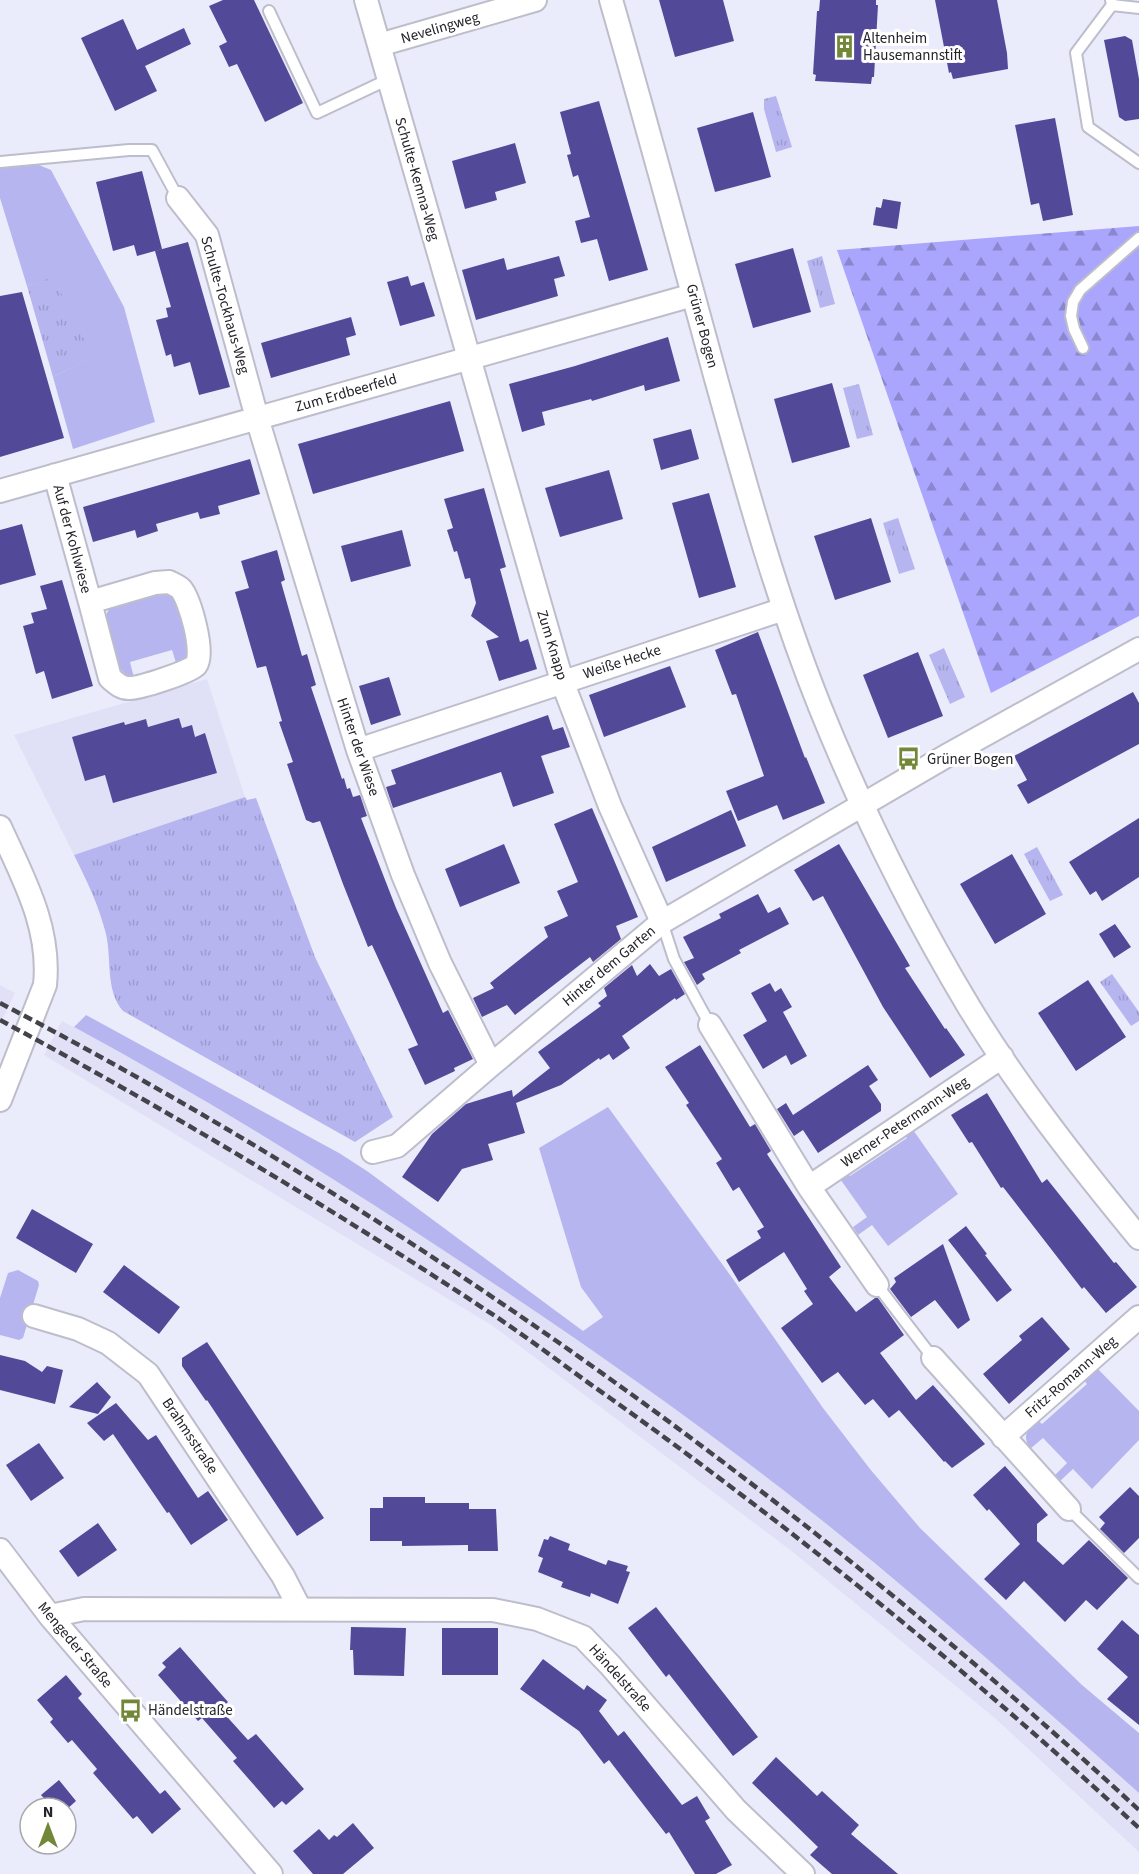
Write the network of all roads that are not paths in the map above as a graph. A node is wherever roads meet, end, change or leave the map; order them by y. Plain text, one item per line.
1 (366, 0) edge
2 (535, 0) edge
3 (611, 0) edge
4 (1111, 2) edge
5 (1139, 8) edge
6 (269, 11) dead end
7 (379, 45) junction
8 (389, 79) junction
9 (0, 162) edge
10 (1139, 163) edge
11 (178, 198) joint
12 (1139, 238) edge
13 (693, 295) junction
14 (1083, 348) dead end
15 (469, 358) junction
16 (257, 418) junction
17 (55, 475) junction
18 (0, 491) edge
19 (90, 602) junction
20 (784, 609) junction
21 (1139, 649) edge
22 (562, 681) junction
23 (358, 750) junction
24 (863, 805) junction
25 (0, 827) edge
26 (5, 850) edge
27 (662, 922) junction
28 (710, 1025) joint
29 (1002, 1057) junction
30 (490, 1065) junction
31 (0, 1100) edge
32 (373, 1152) dead end
33 (809, 1187) junction
34 (1139, 1238) edge
35 (877, 1285) joint
36 (34, 1316) dead end
37 (1139, 1317) edge
38 (933, 1358) joint
39 (1003, 1437) junction
40 (1070, 1509) joint
41 (0, 1550) edge
42 (1139, 1578) edge
43 (300, 1609) junction
44 (50, 1616) junction
45 (790, 1864) edge
46 (271, 1874) edge

1 - 7 street, Schulte-Kemna-Weg
2 - 7 street, Nevelingweg
3 - 13 street, Grüner Bogen
4 - 5 lane
4 - 10 lane
6 - 8 lane
7 - 8 street, Schulte-Kemna-Weg
8 - 15 street, Schulte-Kemna-Weg
9 - 11 lane
11 - 16 street, Schulte-Tockhaus-Weg
12 - 14 lane
13 - 15 street, Zum Erdbeerfeld
13 - 20 street, Grüner Bogen
15 - 16 street, Zum Erdbeerfeld
15 - 22 street, Zum Knapp
16 - 17 street, Zum Erdbeerfeld
16 - 23 street, Hinter der Wiese
17 - 18 street, Zum Erdbeerfeld
17 - 19 street, Auf der Kohlwiese
19 - 19 street, Auf der Kohlwiese
20 - 22 street, Weiße Hecke
20 - 24 street, Grüner Bogen
21 - 24 street, Hinter dem Garten
22 - 23 street, Weiße Hecke
22 - 27 street, Zum Knapp
23 - 30 street, Hinter der Wiese
24 - 27 street, Hinter dem Garten
24 - 29 street, Grüner Bogen
25 - 26 street
26 - 31 street
27 - 28 lane
27 - 30 street, Hinter dem Garten
28 - 33 street
29 - 33 street, Werner-Petermann-Weg
29 - 34 street, Grüner Bogen
30 - 32 street, Hinter dem Garten
33 - 35 street
35 - 38 lane
36 - 43 street, Brahmsstraße
37 - 39 street, Fritz-Romann-Weg
38 - 39 street
39 - 40 street
40 - 42 lane
41 - 44 street, Mengeder Straße
43 - 44 street, Händelstraße
43 - 45 street, Händelstraße
44 - 46 street, Mengeder Straße

